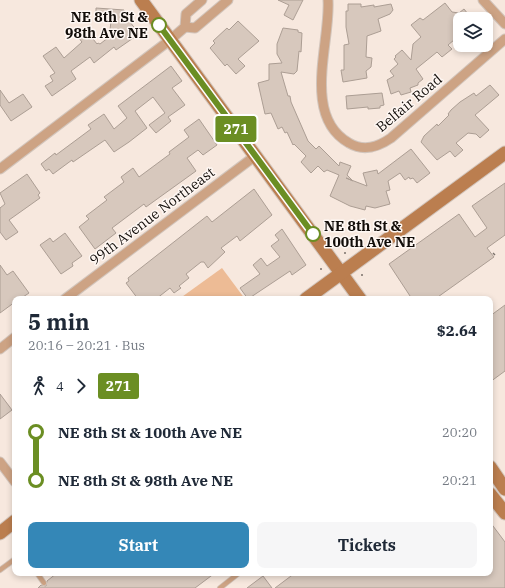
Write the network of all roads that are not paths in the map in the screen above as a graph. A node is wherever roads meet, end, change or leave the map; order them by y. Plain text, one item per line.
1 (141, 0) edge
2 (202, 0) edge
3 (228, 0) edge
4 (328, 0) edge
5 (483, 0) edge
6 (505, 24) edge
7 (185, 27) junction
8 (170, 40) junction
9 (505, 40) edge
10 (505, 154) edge
11 (255, 156) junction
12 (0, 169) edge
13 (341, 272) junction
14 (70, 296) edge
15 (310, 296) edge
16 (358, 296) edge
17 (12, 339) edge
18 (0, 348) edge
19 (0, 462) edge
20 (493, 473) edge
21 (12, 478) edge
22 (505, 489) edge
23 (493, 498) edge
24 (505, 513) edge
25 (12, 523) edge
26 (0, 533) edge
27 (12, 560) edge
28 (0, 570) edge
29 (39, 576) edge
30 (232, 576) edge
31 (44, 583) dead end
32 (220, 588) edge

1 - 8 main road
2 - 7 street
3 - 7 street
4 - 9 street, Belfair Road
5 - 6 street
7 - 8 street
8 - 11 main road
8 - 12 street
10 - 13 main road
11 - 13 main road
11 - 14 street, 99th Avenue Northeast
13 - 15 main road
13 - 16 main road
17 - 18 street
19 - 21 street
20 - 22 main road
23 - 24 main road
25 - 26 main road
27 - 28 lane
29 - 31 lane
30 - 32 lane

